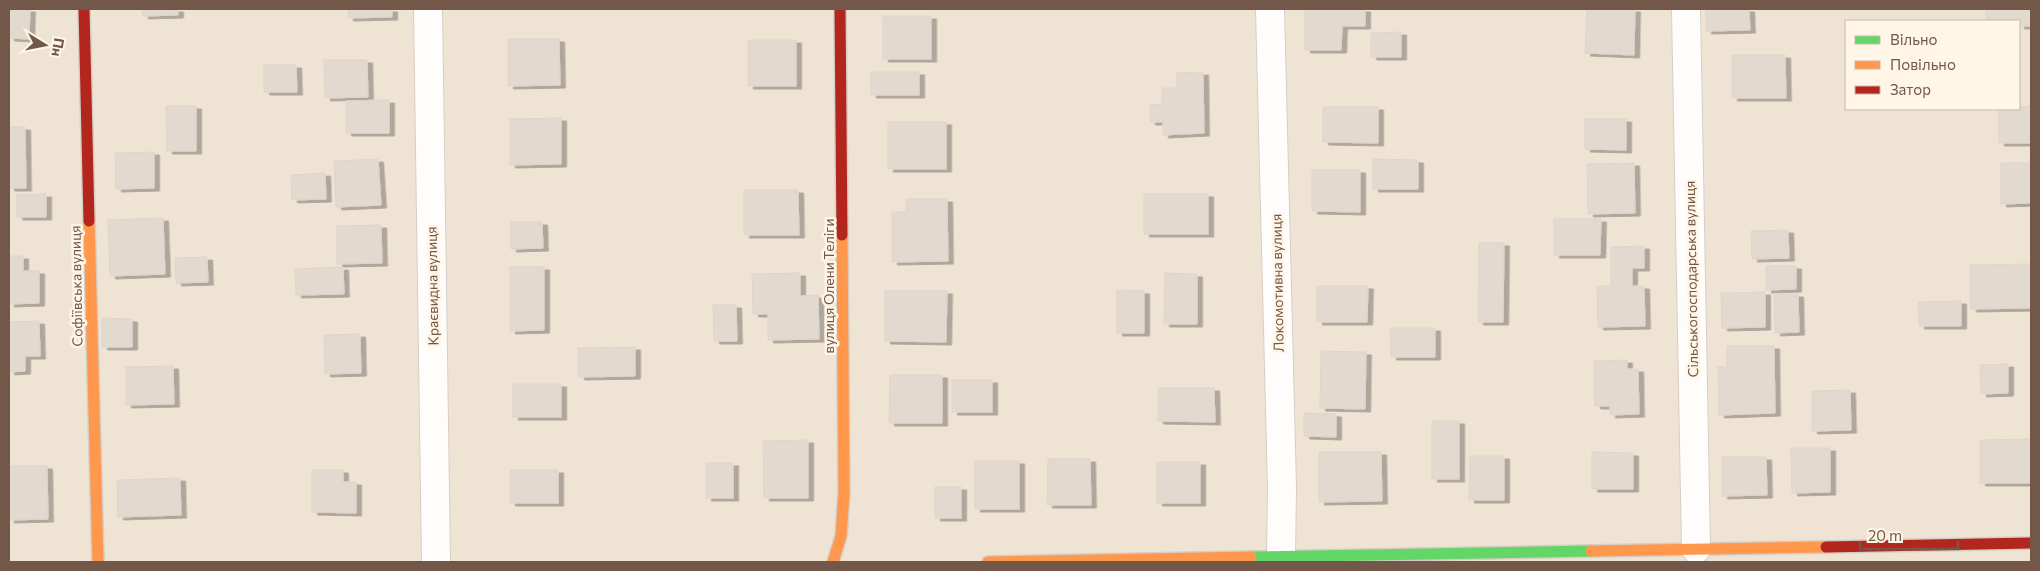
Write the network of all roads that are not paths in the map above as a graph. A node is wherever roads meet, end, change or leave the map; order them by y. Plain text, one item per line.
1 (84, 9) edge
2 (428, 9) edge
3 (840, 9) edge
4 (1270, 9) edge
5 (1686, 9) edge
6 (2031, 543) edge
7 (1696, 549) junction
8 (1910, 554) edge
9 (1281, 557) junction
10 (1538, 557) edge
11 (1183, 560) edge
12 (98, 562) edge
13 (436, 562) edge
14 (833, 562) edge
15 (988, 562) edge

1 - 12 street, Софіївська вулиця
2 - 13 street, Краєвидна вулиця
3 - 14 street, вулиця Олени Теліги
4 - 9 street, Локомотивна вулиця
5 - 7 street, Сільськогосподарська вулиця
6 - 8 street
7 - 8 street
7 - 10 street
9 - 10 street
9 - 11 street
11 - 15 street

